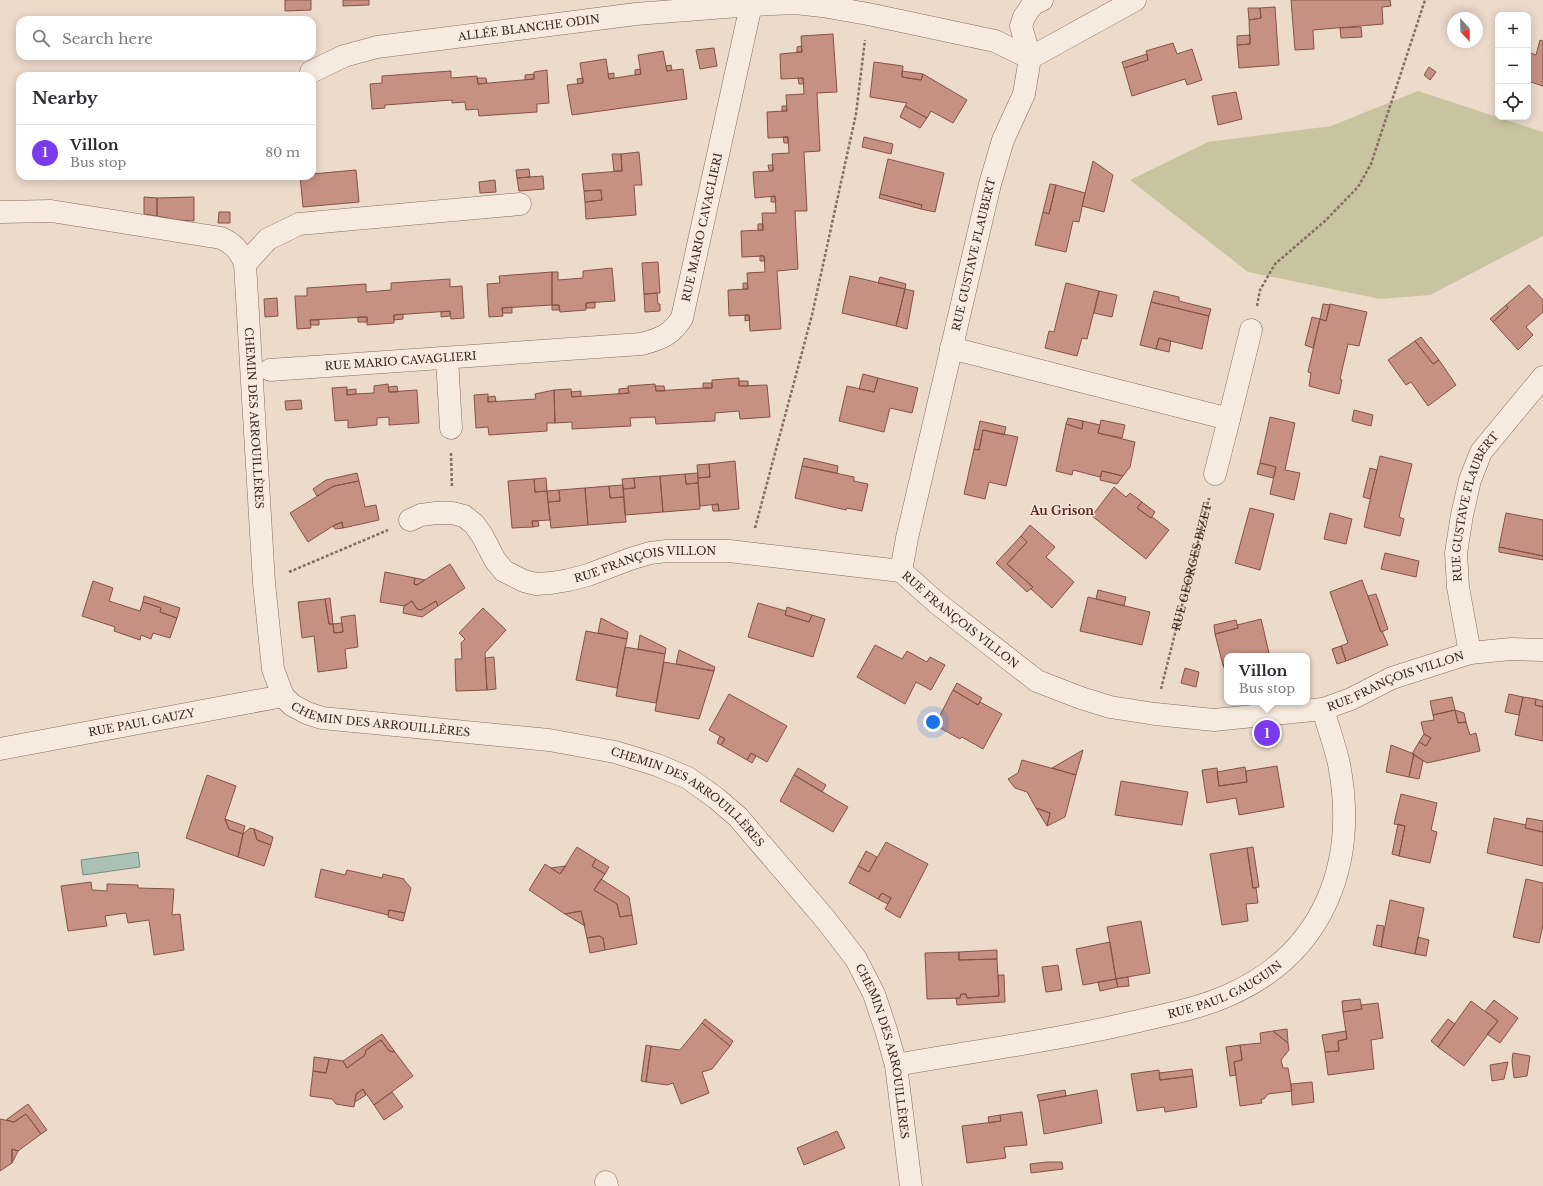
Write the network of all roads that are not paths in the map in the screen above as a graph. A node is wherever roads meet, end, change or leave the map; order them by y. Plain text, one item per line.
1 (1042, 0) edge
2 (1135, 0) edge
3 (751, 5) junction
4 (1030, 58) junction
5 (311, 72) dead end
6 (520, 204) dead end
7 (0, 212) edge
8 (245, 264) junction
9 (1251, 330) dead end
10 (951, 348) junction
11 (447, 358) junction
12 (270, 370) dead end
13 (1543, 377) edge
14 (1229, 419) junction
15 (451, 428) road end
16 (1215, 474) road end
17 (410, 520) road end
18 (901, 571) junction
19 (1543, 650) edge
20 (1470, 653) junction
21 (283, 696) junction
22 (1323, 709) junction
23 (0, 750) edge
24 (896, 1065) junction
25 (911, 1186) edge

1 - 4 street
2 - 4 street
3 - 4 street
3 - 5 street, ALLÉE BLANCHE ODIN
3 - 11 street, RUE MARIO CAVAGLIERI
4 - 10 street, RUE GUSTAVE FLAUBERT
6 - 8 street
7 - 8 street, CHEMIN DES ARROUILLÈRES
8 - 21 street, CHEMIN DES ARROUILLÈRES
9 - 14 street
10 - 14 street
10 - 18 street, RUE GUSTAVE FLAUBERT
11 - 12 street, RUE MARIO CAVAGLIERI
11 - 15 street
13 - 20 street, RUE GUSTAVE FLAUBERT
14 - 16 street
17 - 18 street, RUE FRANÇOIS VILLON
18 - 22 street, RUE FRANÇOIS VILLON
19 - 20 street, RUE FRANÇOIS VILLON
20 - 22 street, RUE FRANÇOIS VILLON
21 - 23 street, RUE PAUL GAUZY
21 - 24 street, CHEMIN DES ARROUILLÈRES
22 - 24 street, RUE PAUL GAUGUIN
24 - 25 street, CHEMIN DES ARROUILLÈRES

